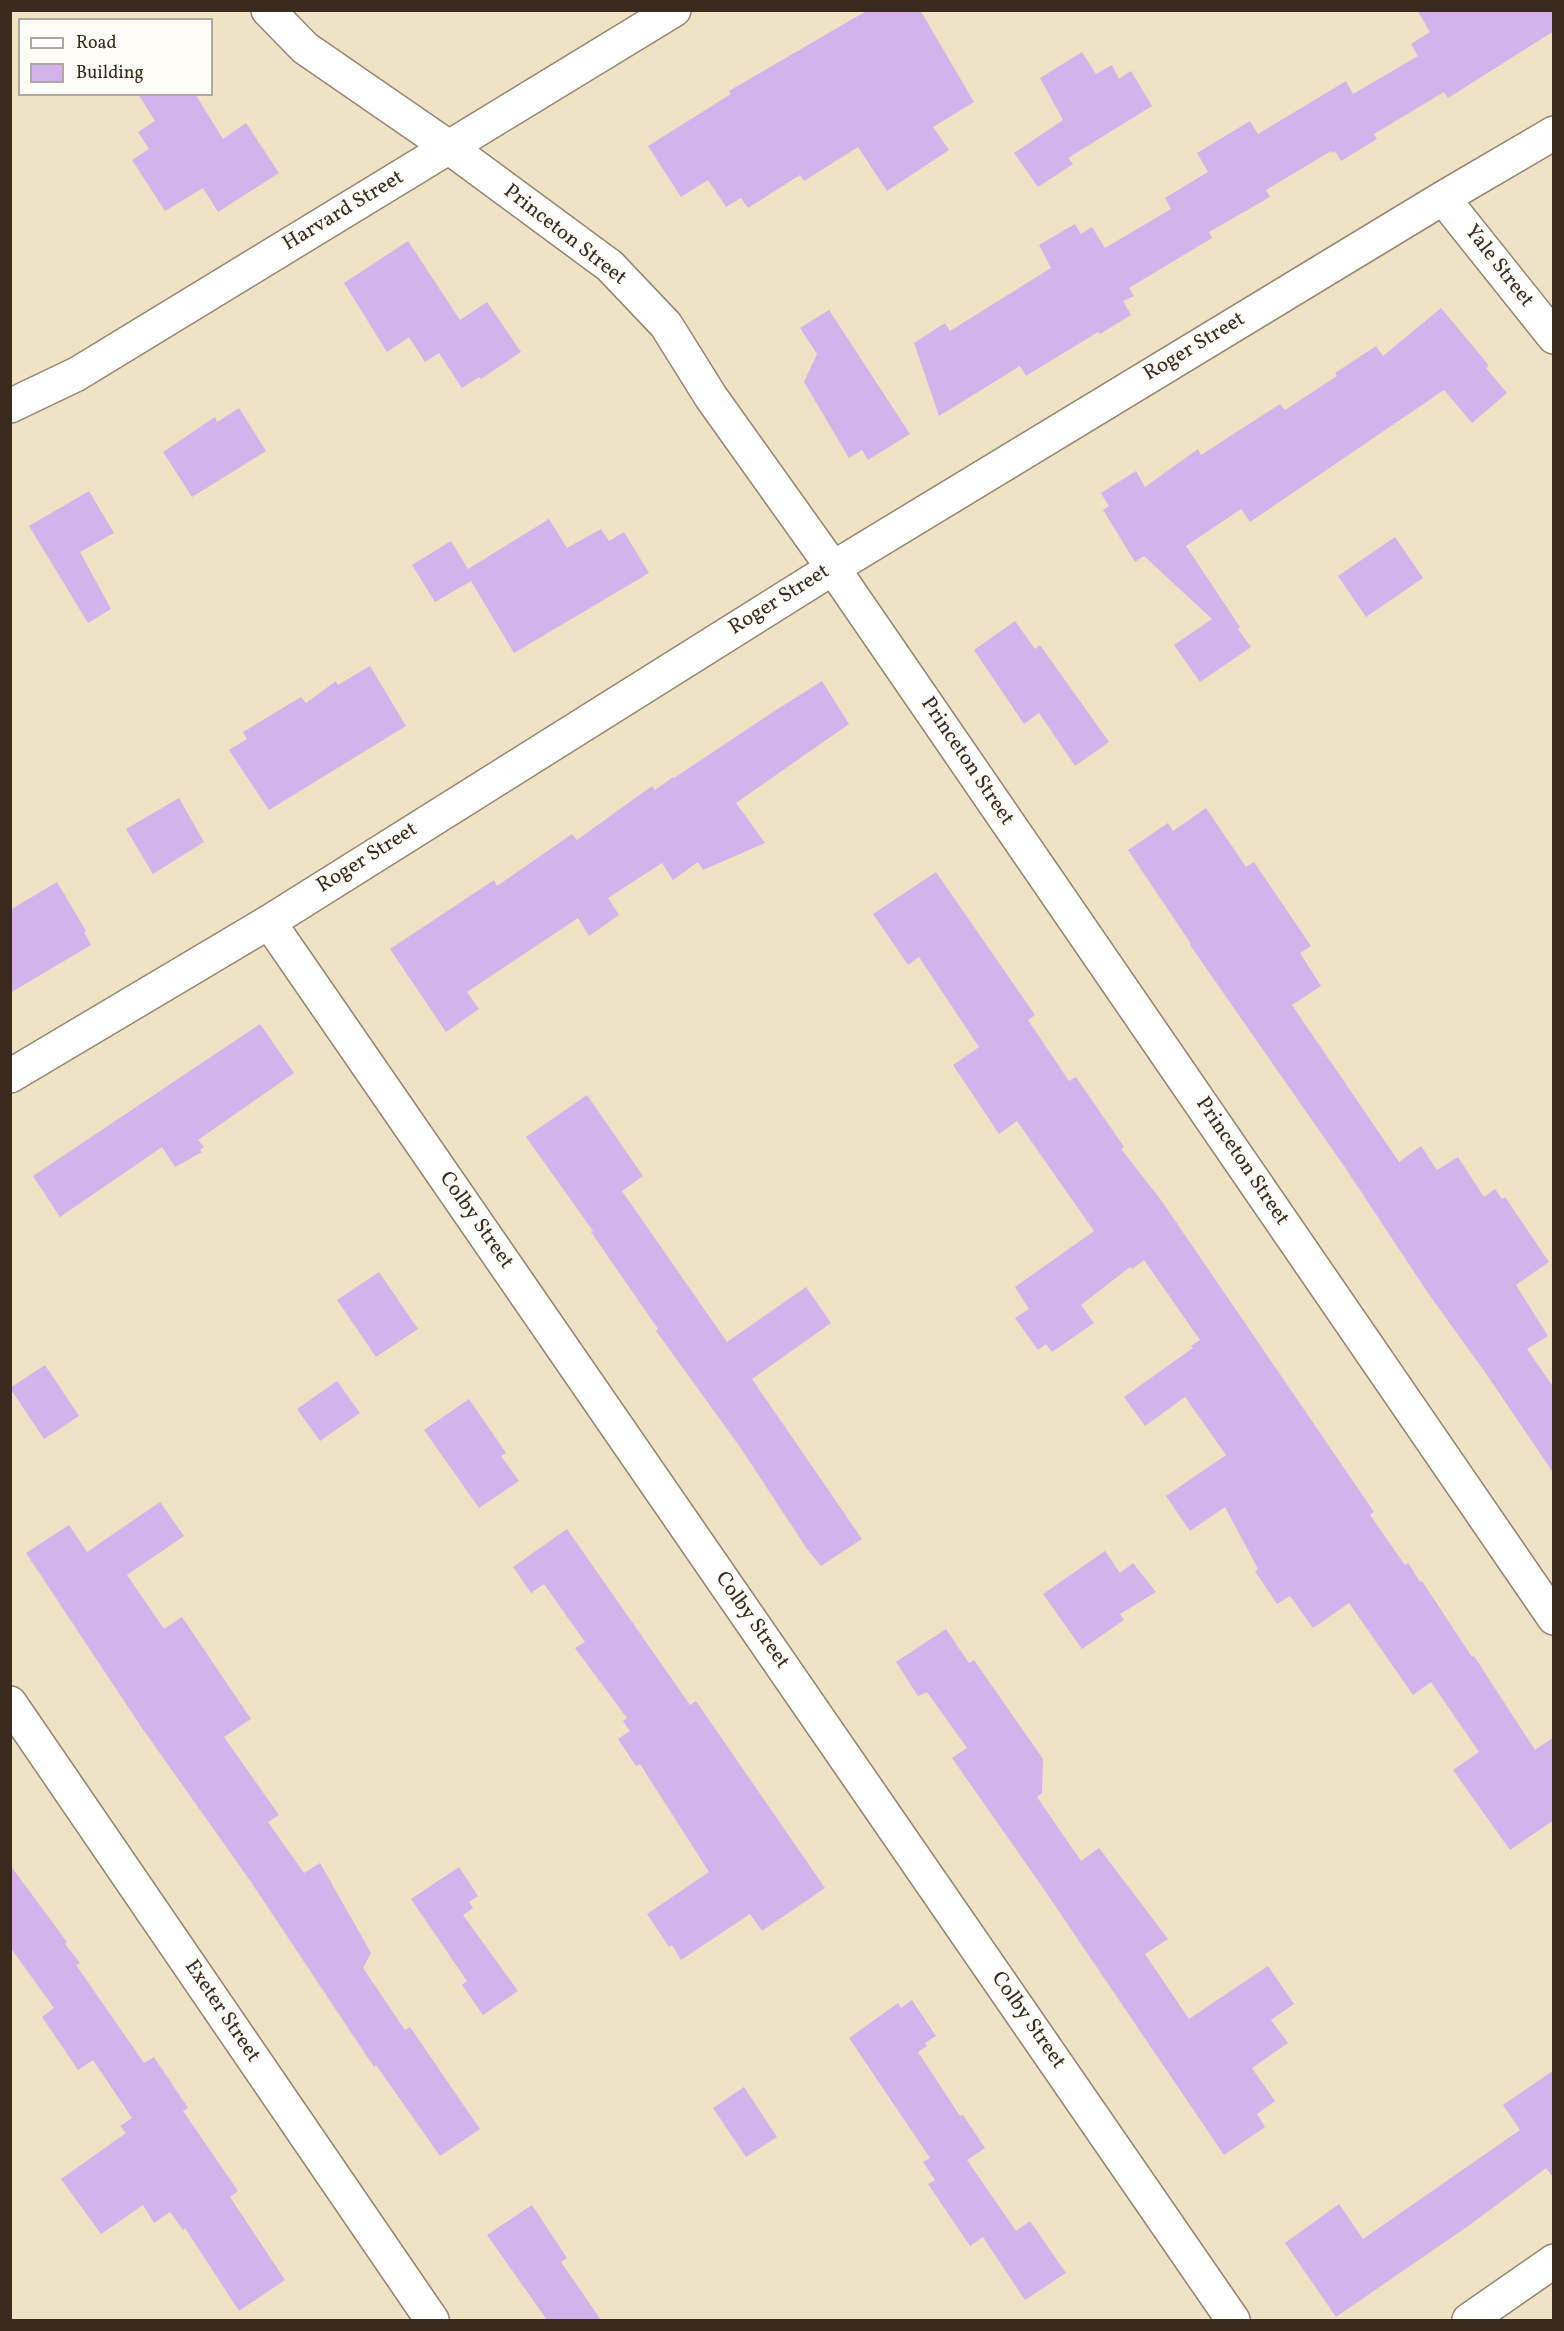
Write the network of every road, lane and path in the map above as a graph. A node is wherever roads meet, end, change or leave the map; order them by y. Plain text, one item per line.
1 (268, 10) edge
2 (674, 10) edge
3 (1554, 133) edge
4 (450, 148) junction
5 (1443, 198) junction
6 (1554, 337) edge
7 (10, 406) edge
8 (833, 568) junction
9 (269, 922) junction
10 (10, 1076) edge
11 (1554, 1618) edge
12 (10, 1703) edge
13 (1554, 2261) edge
14 (432, 2320) edge
15 (1233, 2320) edge
16 (1468, 2320) edge

1 - 4 street, Princeton Street
2 - 4 street, Harvard Street
3 - 5 street, Roger Street
4 - 7 street, Harvard Street
4 - 8 street, Princeton Street
5 - 6 street, Yale Street
5 - 8 street, Roger Street
8 - 9 street, Roger Street
8 - 11 street, Princeton Street
9 - 10 street, Roger Street
9 - 15 street, Colby Street
12 - 14 street, Exeter Street
13 - 16 street

